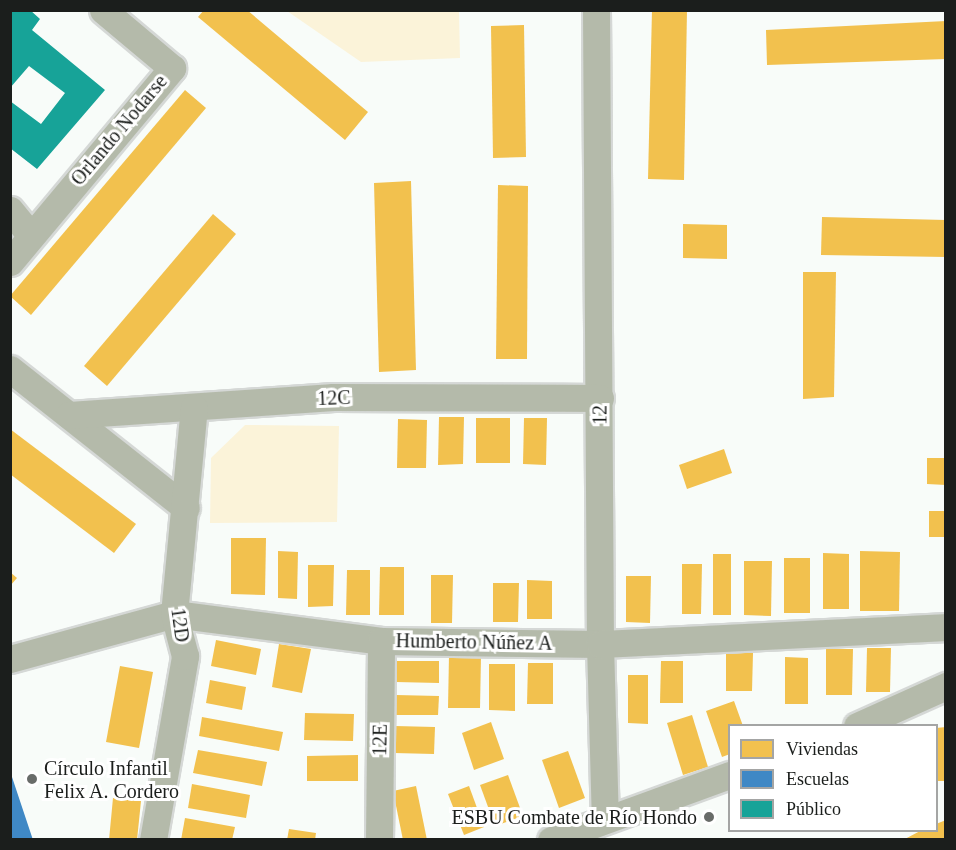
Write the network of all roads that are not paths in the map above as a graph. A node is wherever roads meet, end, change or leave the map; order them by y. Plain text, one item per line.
1 (103, 10) edge
2 (596, 10) edge
3 (10, 210) edge
4 (30, 235) junction
5 (10, 261) edge
6 (10, 369) edge
7 (600, 398) junction
8 (194, 408) junction
9 (69, 415) junction
10 (186, 508) junction
11 (174, 614) junction
12 (945, 627) edge
13 (381, 641) junction
14 (600, 644) junction
15 (10, 658) edge
16 (945, 686) edge
17 (861, 724) edge
18 (728, 775) edge
19 (605, 819) junction
20 (153, 840) edge
21 (379, 840) edge
22 (551, 840) edge

1 - 4 street, Orlando Nodarse
2 - 7 street, 12
3 - 4 street
4 - 5 street, Orlando Nodarse
6 - 9 street
7 - 8 street, 12C
7 - 14 street, 12
8 - 9 street, 12C
8 - 10 street, 12D
9 - 10 street
10 - 11 street, 12D
11 - 13 street, Humberto Núñez A
11 - 15 street, Humberto Núñez A
11 - 20 street, 12D
12 - 14 street, Humberto Núñez A
13 - 14 street, Humberto Núñez A
13 - 21 street, 12E
14 - 19 street, 12
16 - 17 street
18 - 19 street
19 - 22 street

